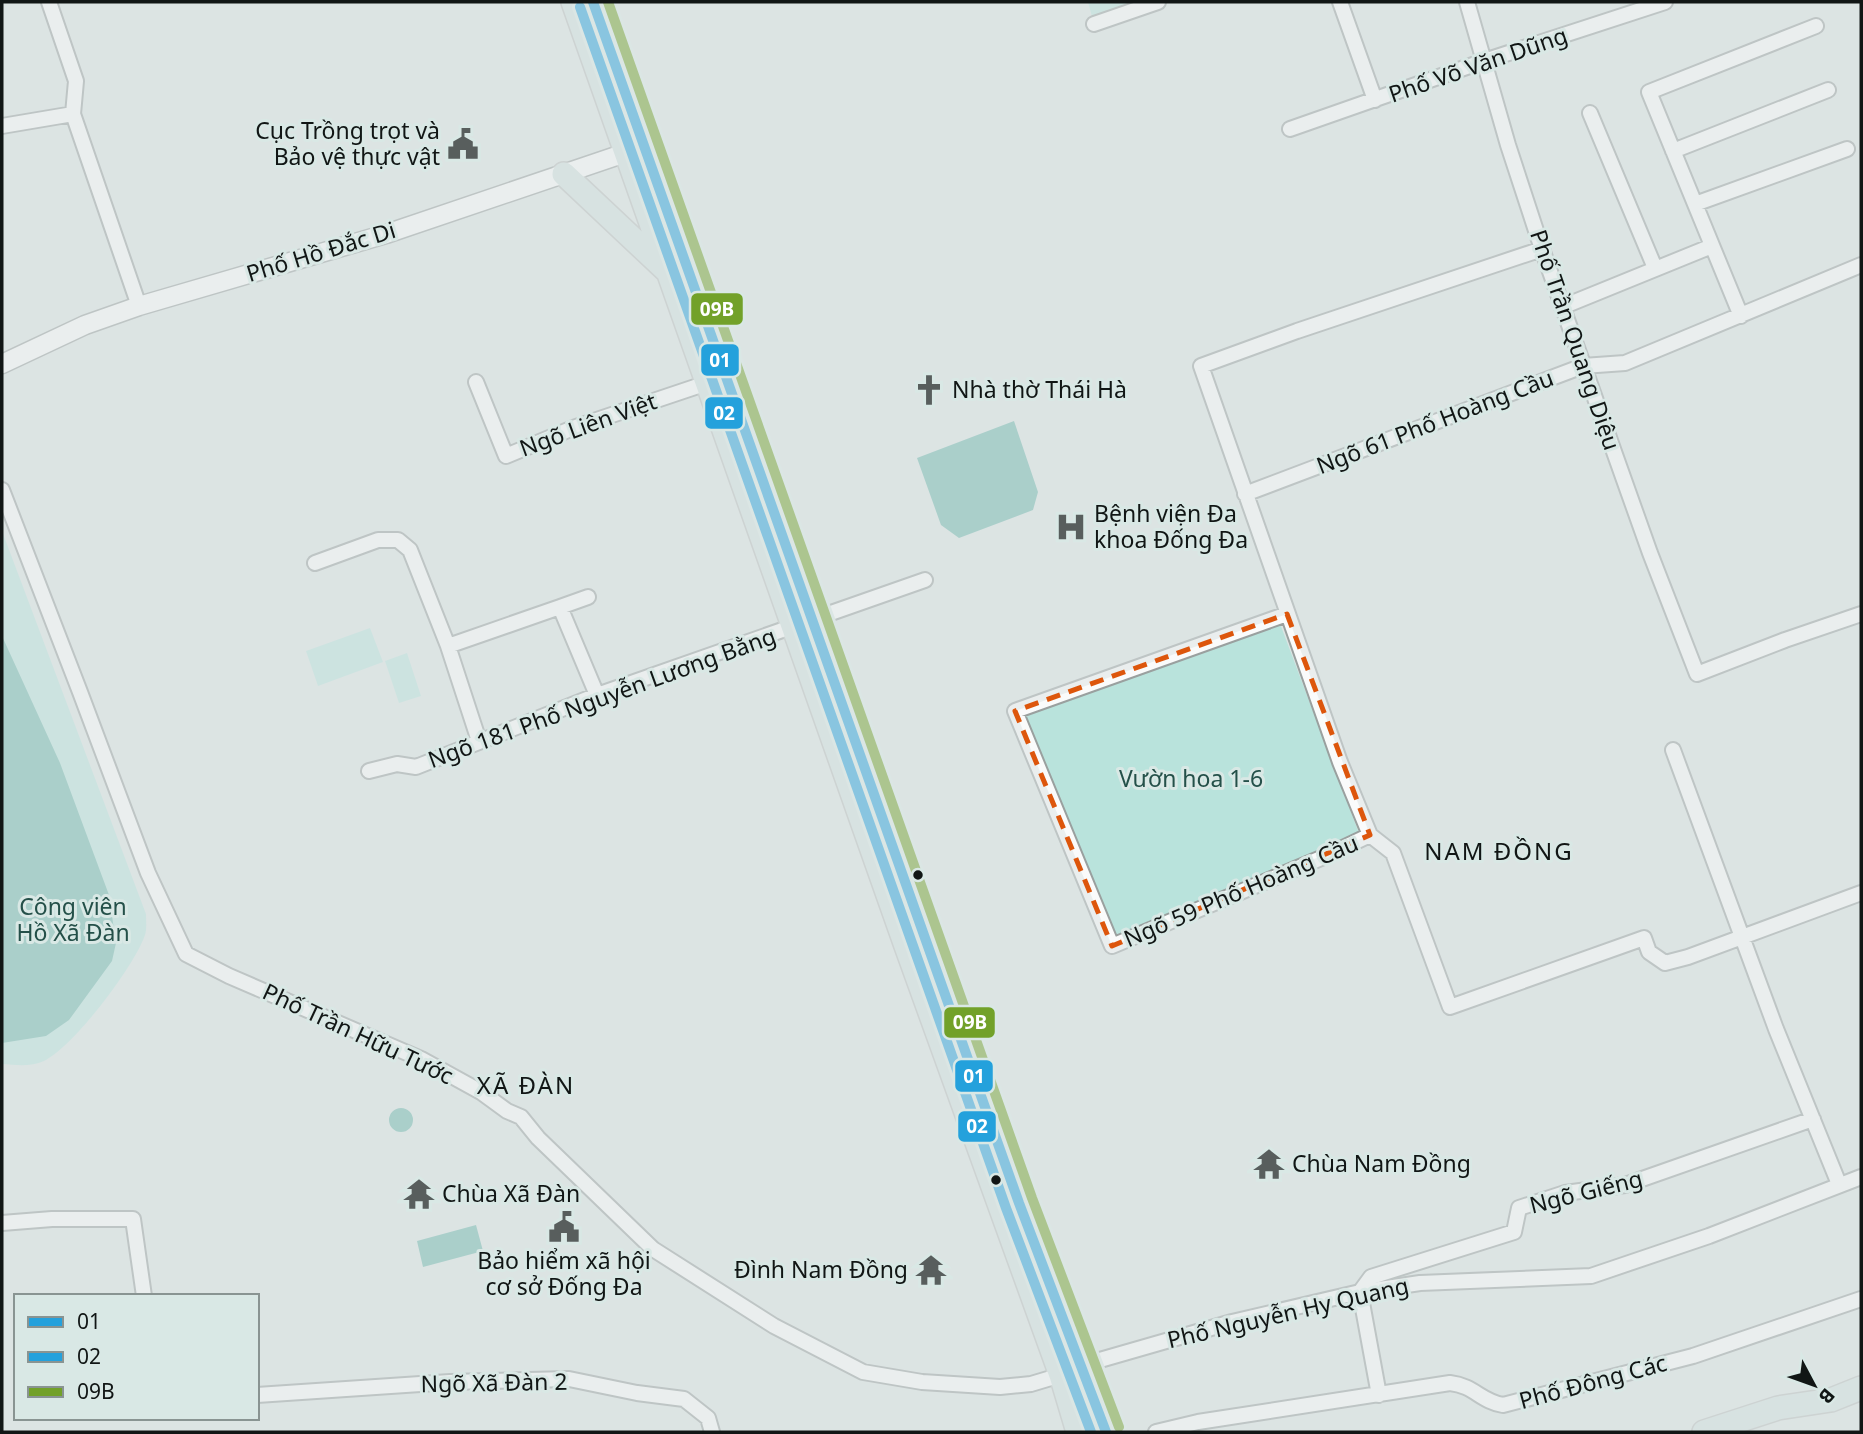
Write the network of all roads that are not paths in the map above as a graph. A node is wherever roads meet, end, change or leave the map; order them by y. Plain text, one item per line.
1 (49, 2) edge
2 (573, 2) edge
3 (593, 2) edge
4 (1158, 2) edge
5 (1340, 2) edge
6 (1467, 2) edge
7 (1665, 2) edge
8 (1094, 24) dead end
9 (1816, 26) dead end
10 (1484, 61) junction
11 (1828, 90) dead end
12 (1376, 100) junction
13 (1590, 113) dead end
14 (73, 114) junction
15 (2, 126) edge
16 (1290, 130) dead end
17 (1847, 149) dead end
18 (635, 150) junction
19 (1673, 151) junction
20 (564, 174) junction
21 (1695, 204) junction
22 (1712, 246) junction
23 (1542, 249) junction
24 (1861, 265) edge
25 (1656, 268) junction
26 (668, 272) junction
27 (139, 306) junction
28 (1562, 307) junction
29 (1741, 316) junction
30 (2, 364) edge
31 (1583, 366) junction
32 (476, 382) dead end
33 (707, 383) junction
34 (2, 491) edge
35 (1245, 494) junction
36 (315, 563) dead end
37 (925, 580) dead end
38 (588, 597) dead end
39 (560, 607) junction
40 (1287, 614) junction
41 (1861, 614) edge
42 (803, 624) junction
43 (448, 646) junction
44 (597, 695) junction
45 (479, 741) junction
46 (1673, 750) dead end
47 (369, 771) dead end
48 (1370, 835) junction
49 (1861, 893) edge
50 (1742, 937) junction
51 (1813, 1119) junction
52 (1861, 1177) edge
53 (1839, 1184) junction
54 (2, 1223) edge
55 (1360, 1292) junction
56 (144, 1294) edge
57 (1861, 1299) edge
58 (1070, 1371) junction
59 (1861, 1388) edge
60 (259, 1395) edge
61 (1379, 1395) junction
62 (712, 1432) edge
63 (1078, 1432) edge
64 (1106, 1432) edge
65 (1156, 1432) edge
66 (1704, 1432) edge

1 - 14 street
2 - 18 main road
3 - 18 main road
4 - 8 street
5 - 12 street
6 - 10 street, Phố Trần Quang Diệu
7 - 10 street, Phố Võ Văn Dũng
9 - 19 street
10 - 12 street, Phố Võ Văn Dũng
10 - 23 street, Phố Trần Quang Diệu
11 - 19 street
12 - 16 street, Phố Võ Văn Dũng
13 - 25 street
14 - 15 street
14 - 27 street
17 - 21 street
18 - 20 street, Phố Hồ Đắc Di
18 - 26 main road
18 - 42 main road
19 - 21 street
20 - 26 main road
20 - 27 street, Phố Hồ Đắc Di
21 - 22 street
22 - 25 street
22 - 29 street
23 - 28 street, Phố Trần Quang Diệu
23 - 35 street
24 - 29 street, Ngõ 61 Phố Hoàng Cầu
25 - 28 street
26 - 33 main road
27 - 30 street, Phố Hồ Đắc Di
28 - 31 street, Phố Trần Quang Diệu
29 - 31 street, Ngõ 61 Phố Hoàng Cầu
31 - 35 street, Ngõ 61 Phố Hoàng Cầu
31 - 41 street, Phố Trần Quang Diệu
32 - 33 street, Ngõ Liên Việt
33 - 42 main road
34 - 58 street, Phố Trần Hữu Tước
35 - 40 street
36 - 43 street
37 - 42 street, Ngõ 181 Phố Nguyễn Lương Bằng
38 - 39 street
39 - 43 street
39 - 44 street
40 - 48 street
40 - 48 street, Ngõ 59 Phố Hoàng Cầu
42 - 44 street, Ngõ 181 Phố Nguyễn Lương Bằng
42 - 58 main road
43 - 45 street
44 - 45 street, Ngõ 181 Phố Nguyễn Lương Bằng
45 - 47 street, Ngõ 181 Phố Nguyễn Lương Bằng
46 - 50 street
48 - 50 street
49 - 50 street
50 - 51 street
51 - 53 street
51 - 55 street, Ngõ Giếng
52 - 53 street, Phố Nguyễn Hy Quang
53 - 55 street, Phố Nguyễn Hy Quang
54 - 56 street
55 - 58 street, Phố Nguyễn Hy Quang
55 - 61 street
57 - 61 street, Phố Đông Các
58 - 63 main road
58 - 64 main road
59 - 66 main road
60 - 62 street, Ngõ Xã Đàn 2
61 - 65 street, Phố Đông Các

